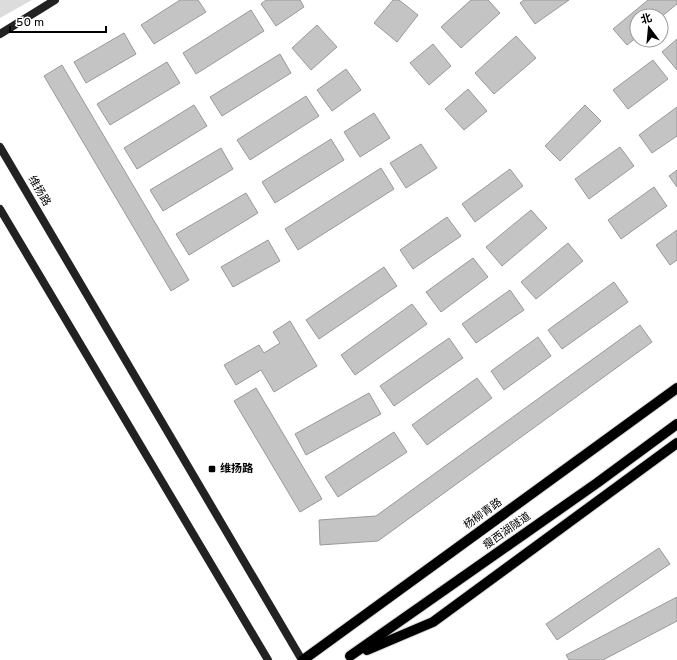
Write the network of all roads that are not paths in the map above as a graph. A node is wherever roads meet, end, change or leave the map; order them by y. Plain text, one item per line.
1 (55, 0) edge
2 (0, 34) edge
3 (0, 147) edge
4 (0, 209) edge
5 (677, 388) edge
6 (677, 424) edge
7 (677, 443) edge
8 (348, 658) edge
9 (268, 660) edge
10 (302, 660) edge

1 - 2 main road
3 - 10 main road, 维扬路
4 - 9 main road
5 - 10 main road, 杨柳青路
6 - 8 main road, 瘦西湖隧道
7 - 8 main road

